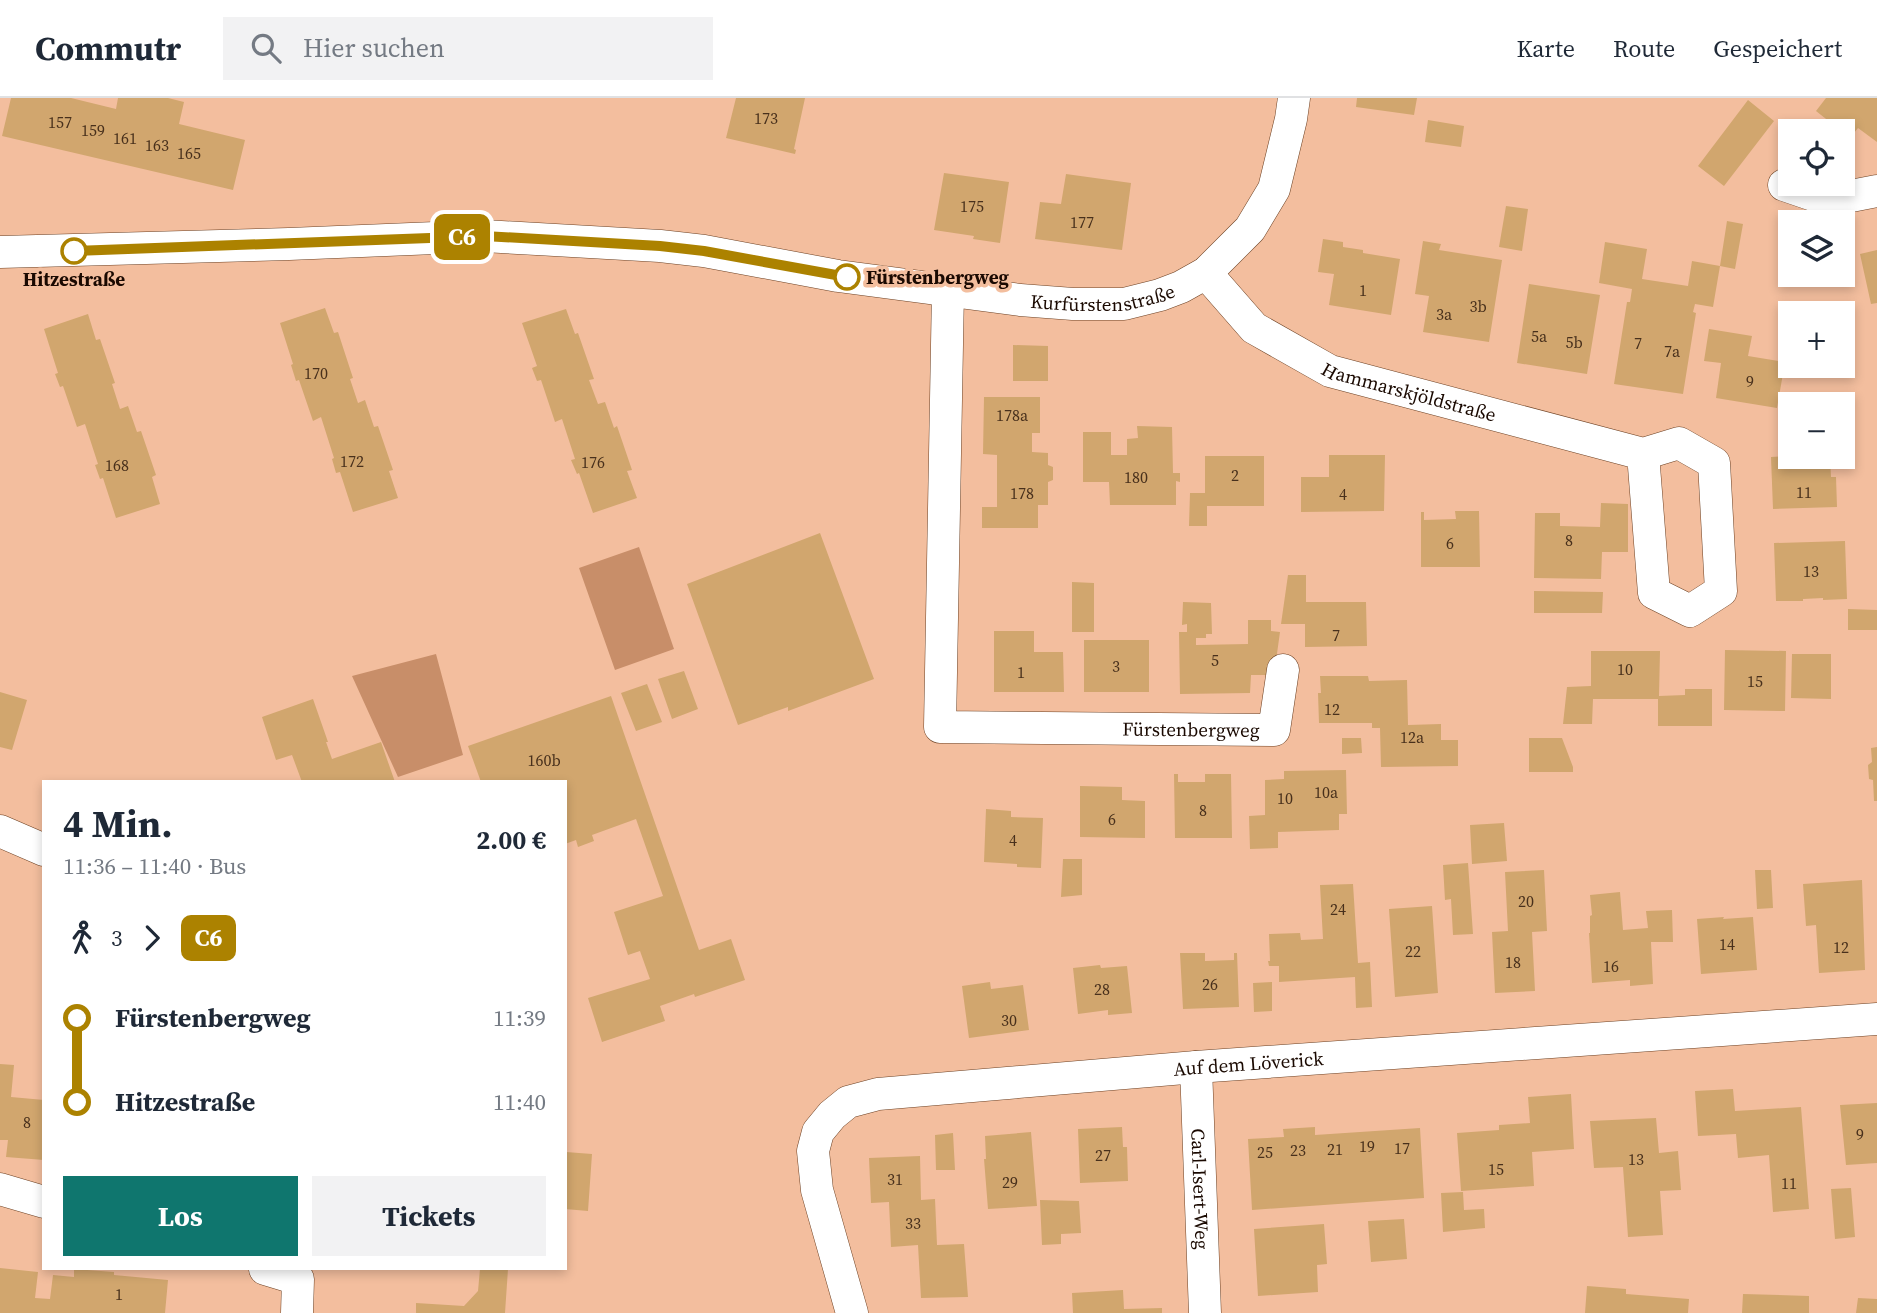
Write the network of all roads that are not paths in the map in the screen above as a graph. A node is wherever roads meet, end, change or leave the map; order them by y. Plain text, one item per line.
1 (1294, 98) edge
2 (1877, 191) edge
3 (1855, 195) edge
4 (1816, 196) edge
5 (1851, 196) edge
6 (0, 252) edge
7 (1206, 273) junction
8 (948, 290) junction
9 (1643, 454) junction
10 (1283, 670) dead end
11 (0, 831) edge
12 (42, 849) edge
13 (1877, 1019) edge
14 (1196, 1068) junction
15 (0, 1189) edge
16 (42, 1201) edge
17 (268, 1270) edge
18 (297, 1313) edge
19 (852, 1313) edge
20 (1205, 1313) edge

1 - 7 street, Kurfürstenstraße
2 - 3 street
4 - 5 street
6 - 8 street, Kurfürstenstraße
7 - 8 street, Kurfürstenstraße
7 - 9 street, Hammarskjöldstraße
8 - 10 street, Fürstenbergweg
9 - 9 street
11 - 12 street
13 - 14 street, Auf dem Löverick
14 - 19 street, Auf dem Löverick
14 - 20 street, Carl-Isert-Weg
15 - 16 street
17 - 18 street

